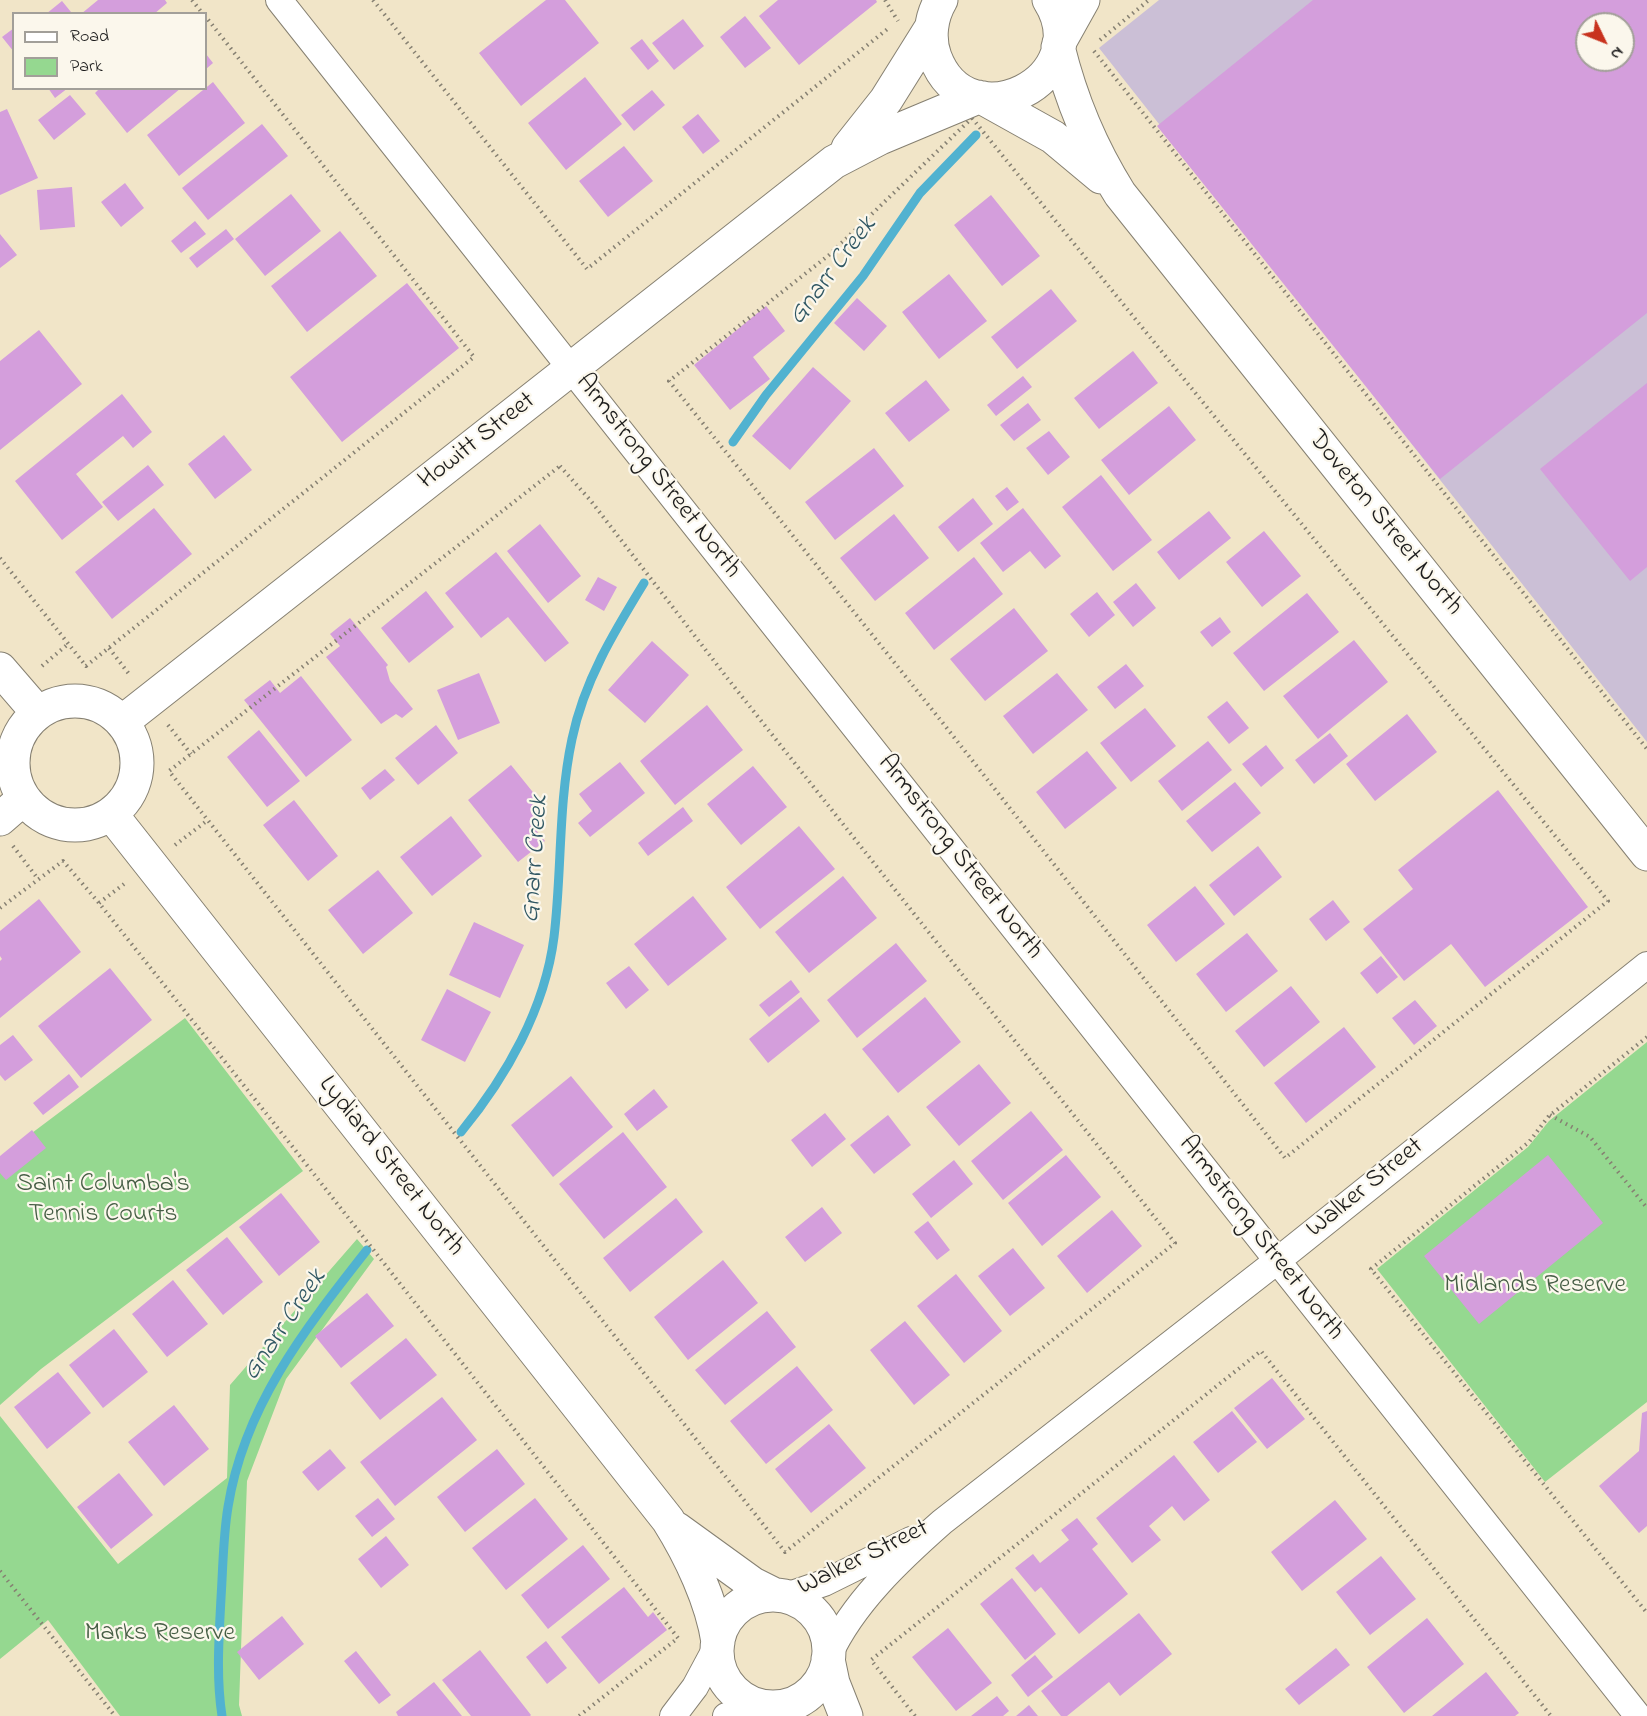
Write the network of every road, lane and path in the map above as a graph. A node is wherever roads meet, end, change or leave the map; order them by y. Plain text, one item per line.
1 (192, 0) edge
2 (279, 0) edge
3 (373, 0) edge
4 (885, 0) edge
5 (1049, 0) edge
6 (1083, 0) edge
7 (1149, 0) edge
8 (202, 12) edge
9 (933, 12) edge
10 (207, 19) edge
11 (1098, 42) dead end
12 (1058, 45) junction
13 (1091, 47) dead end
14 (978, 104) junction
15 (834, 162) junction
16 (1120, 194) junction
17 (571, 369) junction
18 (0, 558) edge
19 (0, 669) edge
20 (38, 713) junction
21 (122, 722) junction
22 (1647, 749) edge
23 (111, 814) junction
24 (10, 819) edge
25 (1647, 854) edge
26 (38, 879) junction
27 (0, 908) edge
28 (1647, 965) edge
29 (1647, 1037) edge
30 (1550, 1115) junction
31 (1647, 1208) edge
32 (1175, 1243) joint
33 (1277, 1261) junction
34 (668, 1520) junction
35 (942, 1522) junction
36 (0, 1571) edge
37 (780, 1596) junction
38 (1647, 1613) edge
39 (718, 1644) junction
40 (829, 1657) junction
41 (770, 1709) edge
42 (115, 1716) edge
43 (579, 1716) edge
44 (673, 1716) edge
45 (726, 1716) edge
46 (846, 1716) edge
47 (915, 1716) edge
48 (1551, 1716) edge
49 (1638, 1716) edge

1 - 8 path
2 - 17 street, Armstrong Street North
3 - 4 path
5 - 12 street, Doveton Street North
6 - 12 street
7 - 11 path
9 - 14 street, Doveton Street North
9 - 15 street, Howitt Street
10 - 18 path
12 - 14 street, Howitt Street
12 - 16 street, Doveton Street North
13 - 22 path
14 - 14 path
14 - 15 street, Howitt Street
14 - 16 street, Doveton Street North
15 - 17 street, Howitt Street
16 - 25 street, Doveton Street North
17 - 21 street, Howitt Street
17 - 33 street, Armstrong Street North
19 - 20 street
20 - 21 street
20 - 24 street
21 - 23 street
23 - 24 street
23 - 34 street, Lydiard Street North
24 - 26 path
26 - 27 path
26 - 43 path
28 - 33 street, Walker Street
29 - 30 path
30 - 31 path
30 - 38 path
32 - 32 path
33 - 35 street, Walker Street
33 - 49 street, Armstrong Street North
34 - 37 street, Lydiard Street North
34 - 39 street, Lydiard Street North
35 - 37 street, Walker Street
35 - 40 street, Walker Street
36 - 42 path
37 - 39 street
37 - 40 street
39 - 41 street
39 - 44 street
40 - 41 street
40 - 46 street
41 - 45 street
47 - 48 path

